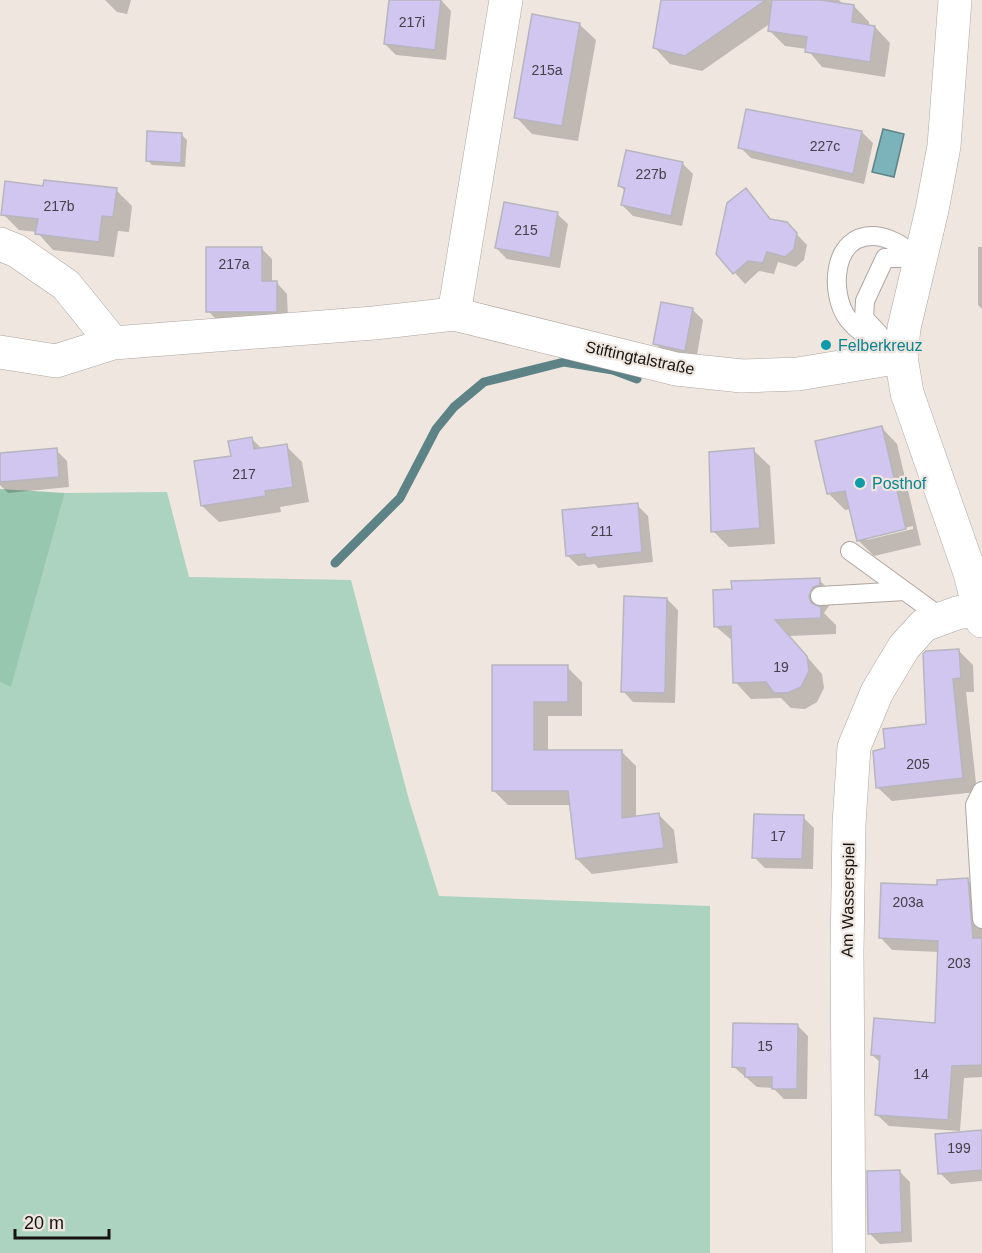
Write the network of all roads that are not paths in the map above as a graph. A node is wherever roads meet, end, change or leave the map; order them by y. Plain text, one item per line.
1 (506, 0) edge
2 (955, 0) edge
3 (0, 244) edge
4 (920, 258) junction
5 (454, 314) junction
6 (113, 343) junction
7 (0, 352) edge
8 (901, 357) junction
9 (850, 551) dead end
10 (905, 591) junction
11 (820, 596) dead end
12 (981, 613) edge
13 (942, 618) junction
14 (982, 792) edge
15 (982, 919) edge
16 (849, 1253) edge

1 - 5 street
2 - 4 street
3 - 6 street
4 - 8 street
4 - 8 lane
4 - 8 lane
5 - 6 street, Stiftingtalstraße
5 - 8 street, Stiftingtalstraße
6 - 7 street, Stiftingtalstraße
8 - 12 street
9 - 10 lane
10 - 11 lane
10 - 13 lane
12 - 13 street, Am Wasserspiel
13 - 16 street, Am Wasserspiel
14 - 15 lane

